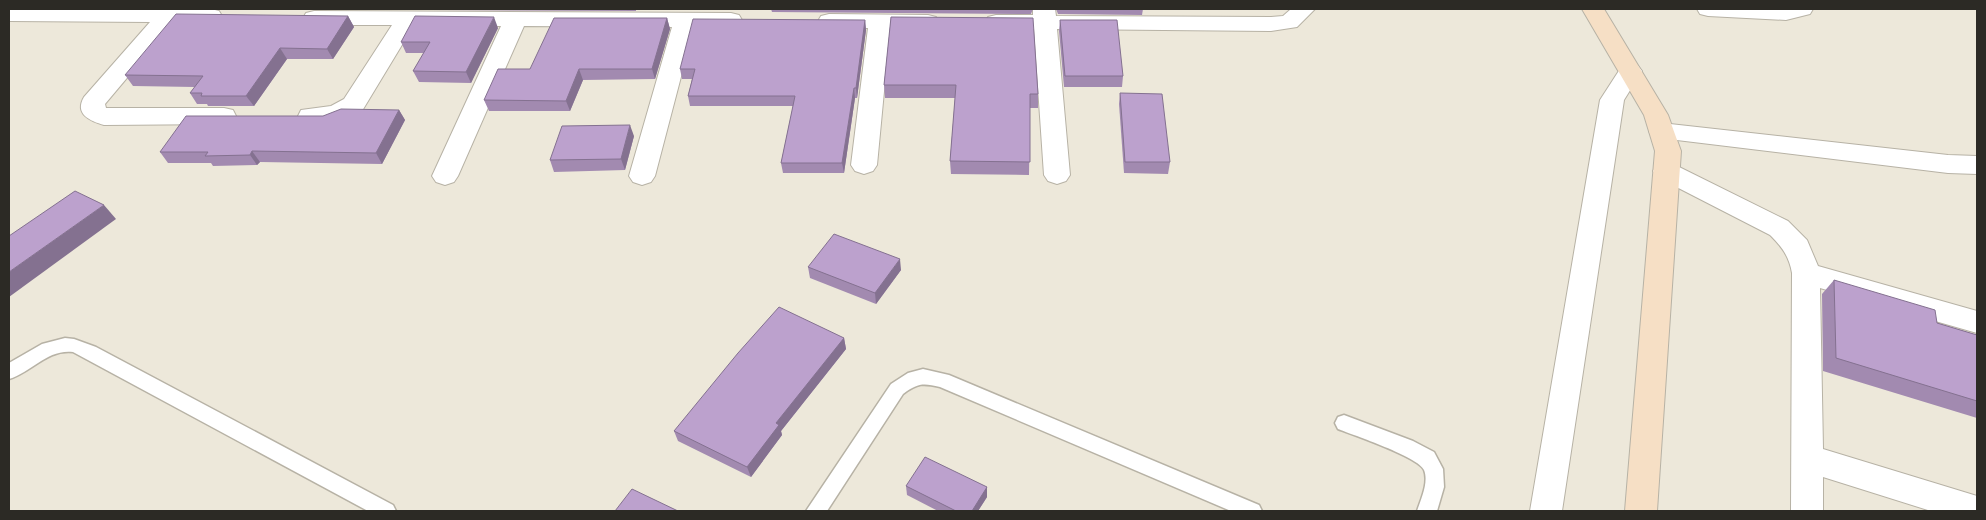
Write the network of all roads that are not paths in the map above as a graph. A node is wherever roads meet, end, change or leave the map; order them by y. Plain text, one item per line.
1 (1304, 9) edge
2 (1593, 9) edge
3 (1708, 9) edge
4 (1802, 9) edge
5 (9, 14) edge
6 (168, 16) junction
7 (1045, 16) edge
8 (227, 17) edge
9 (297, 18) edge
10 (407, 19) junction
11 (515, 20) junction
12 (685, 20) junction
13 (751, 20) edge
14 (806, 20) edge
15 (880, 21) junction
16 (948, 22) edge
17 (978, 22) edge
18 (1630, 71) junction
19 (241, 116) edge
20 (290, 116) edge
21 (1661, 131) junction
22 (864, 165) dead end
23 (1977, 166) edge
24 (1666, 171) junction
25 (1057, 175) dead end
26 (445, 176) dead end
27 (642, 176) dead end
28 (1806, 273) junction
29 (1977, 322) edge
30 (9, 372) edge
31 (1344, 423) dead end
32 (1807, 458) junction
33 (386, 511) edge
34 (816, 511) edge
35 (1252, 511) edge
36 (1427, 511) edge
37 (1546, 511) edge
38 (1641, 511) edge
39 (1807, 511) edge
40 (1977, 511) edge

1 - 7 street
2 - 18 street
3 - 4 street
5 - 6 street
6 - 8 street
6 - 19 street
7 - 17 street
7 - 25 street
9 - 10 street
10 - 11 street
10 - 20 street
11 - 12 street
11 - 26 street
12 - 13 street
12 - 27 street
14 - 15 street
15 - 16 street
15 - 22 street
18 - 21 street
18 - 37 street
21 - 23 street
21 - 24 street
24 - 28 street
24 - 38 street
28 - 29 street
28 - 32 street
30 - 33 lane
31 - 36 lane
32 - 39 street
32 - 40 street
34 - 35 lane

